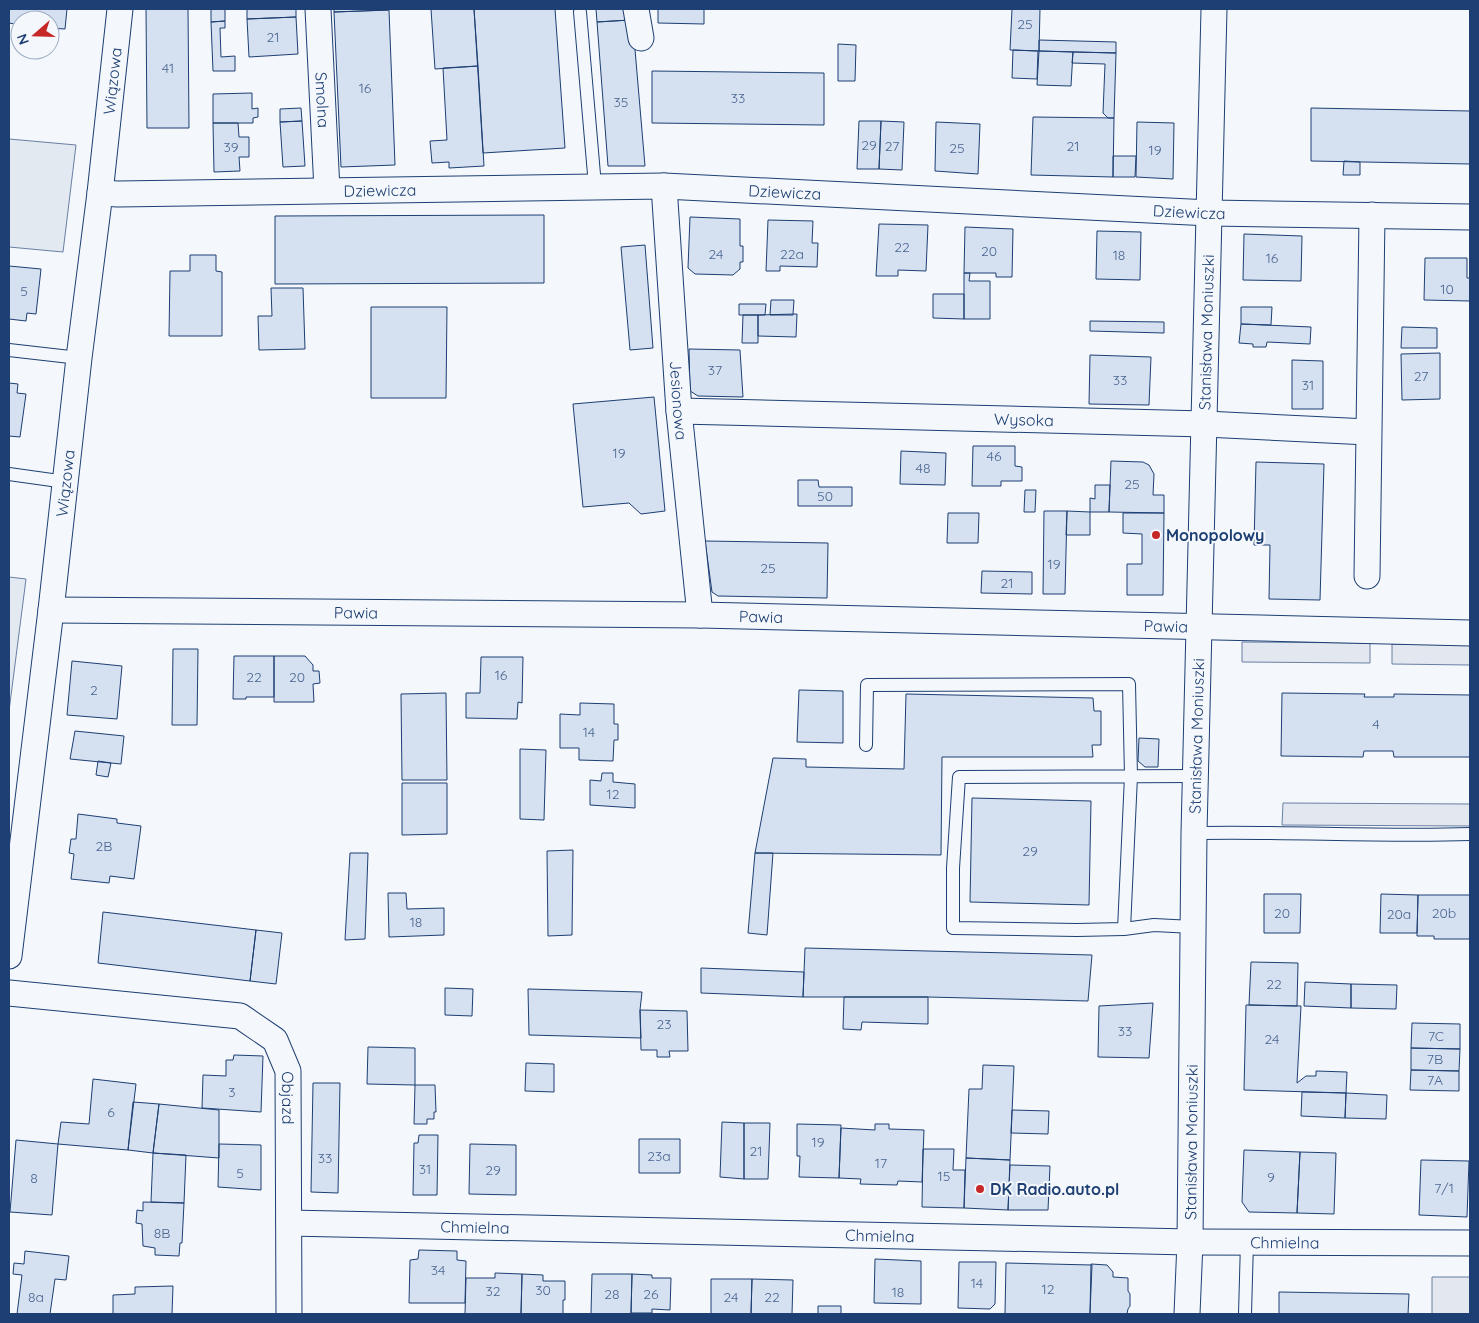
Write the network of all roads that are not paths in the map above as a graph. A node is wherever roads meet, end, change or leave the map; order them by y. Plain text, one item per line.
1 (120, 9) edge
2 (318, 9) edge
3 (636, 9) edge
4 (1214, 9) edge
5 (580, 12) dead end
6 (641, 38) dead end
7 (595, 186) junction
8 (664, 186) junction
9 (328, 190) junction
10 (100, 193) junction
11 (1210, 213) junction
12 (1372, 215) junction
13 (1470, 216) edge
14 (9, 350) edge
15 (79, 358) junction
16 (679, 411) junction
17 (1205, 424) junction
18 (1368, 432) junction
19 (9, 474) edge
20 (66, 482) junction
21 (1367, 576) dead end
22 (51, 610) junction
23 (700, 615) junction
24 (1200, 627) junction
25 (1470, 632) edge
26 (866, 745) dead end
27 (1130, 776) junction
28 (1196, 776) junction
29 (1194, 833) junction
30 (1470, 834) edge
31 (1193, 926) junction
32 (1124, 929) junction
33 (9, 956) edge
34 (9, 993) edge
35 (289, 1223) junction
36 (1190, 1242) junction
37 (1247, 1242) junction
38 (1470, 1244) edge
39 (289, 1314) edge
40 (1187, 1314) edge
41 (1245, 1314) edge

1 - 10 street, Wiązowa
2 - 9 street, Smolna
3 - 6 street
4 - 11 street, Stanisława Moniuszki
5 - 7 lane
7 - 8 street, Dziewicza
7 - 9 street, Dziewicza
8 - 11 street, Dziewicza
8 - 16 street, Jesionowa
9 - 10 street, Dziewicza
10 - 15 street, Wiązowa
11 - 12 street, Dziewicza
11 - 17 street, Stanisława Moniuszki
12 - 13 street, Dziewicza
12 - 18 street
14 - 15 lane
15 - 20 street, Wiązowa
16 - 17 street, Wysoka
16 - 23 street, Jesionowa
17 - 18 street, Wysoka
17 - 24 street, Stanisława Moniuszki
18 - 21 street
19 - 20 lane
20 - 22 street, Wiązowa
22 - 23 street, Pawia
22 - 33 street, Wiązowa
23 - 24 street, Pawia
24 - 25 street, Pawia
24 - 28 street, Stanisława Moniuszki
26 - 27 lane
27 - 28 lane
27 - 32 lane
27 - 32 lane
28 - 29 street, Stanisława Moniuszki
29 - 30 lane
29 - 31 street, Stanisława Moniuszki
31 - 32 lane
31 - 36 street, Stanisława Moniuszki
34 - 35 street, Objazd
35 - 36 street, Chmielna
35 - 39 street, Objazd
36 - 37 street, Chmielna
36 - 40 street, Stanisława Moniuszki
37 - 38 street, Chmielna
37 - 41 lane

